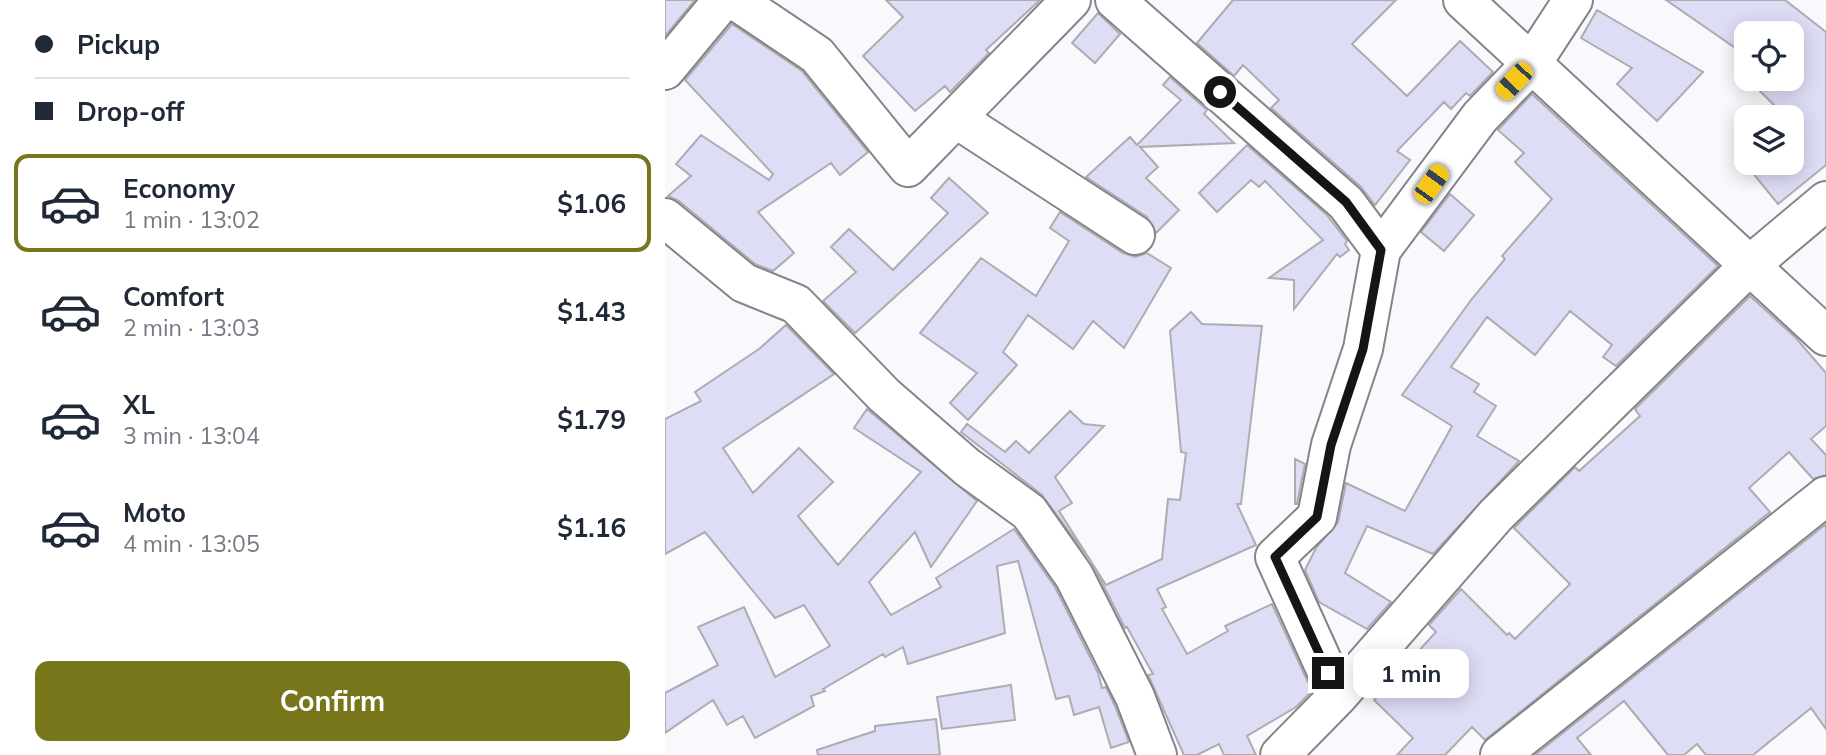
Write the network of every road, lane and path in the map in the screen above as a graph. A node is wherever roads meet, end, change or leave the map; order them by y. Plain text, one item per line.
1 (723, 0) edge
2 (735, 0) edge
3 (1071, 0) edge
4 (1115, 0) edge
5 (1463, 0) edge
6 (1573, 0) edge
7 (1532, 63) junction
8 (665, 70) edge
9 (957, 119) junction
10 (1826, 201) edge
11 (665, 218) edge
12 (1135, 235) dead end
13 (1381, 250) junction
14 (1751, 264) junction
15 (1826, 336) edge
16 (1826, 496) edge
17 (1338, 696) junction
18 (1157, 755) edge
19 (1280, 755) edge
20 (1500, 755) edge

1 - 8 street
2 - 9 street
3 - 9 street
4 - 13 street
5 - 7 street
6 - 7 street
7 - 13 street
7 - 14 street
9 - 12 street
10 - 14 street
11 - 18 street
13 - 17 street
14 - 15 street
14 - 17 street
16 - 20 street
17 - 19 street

